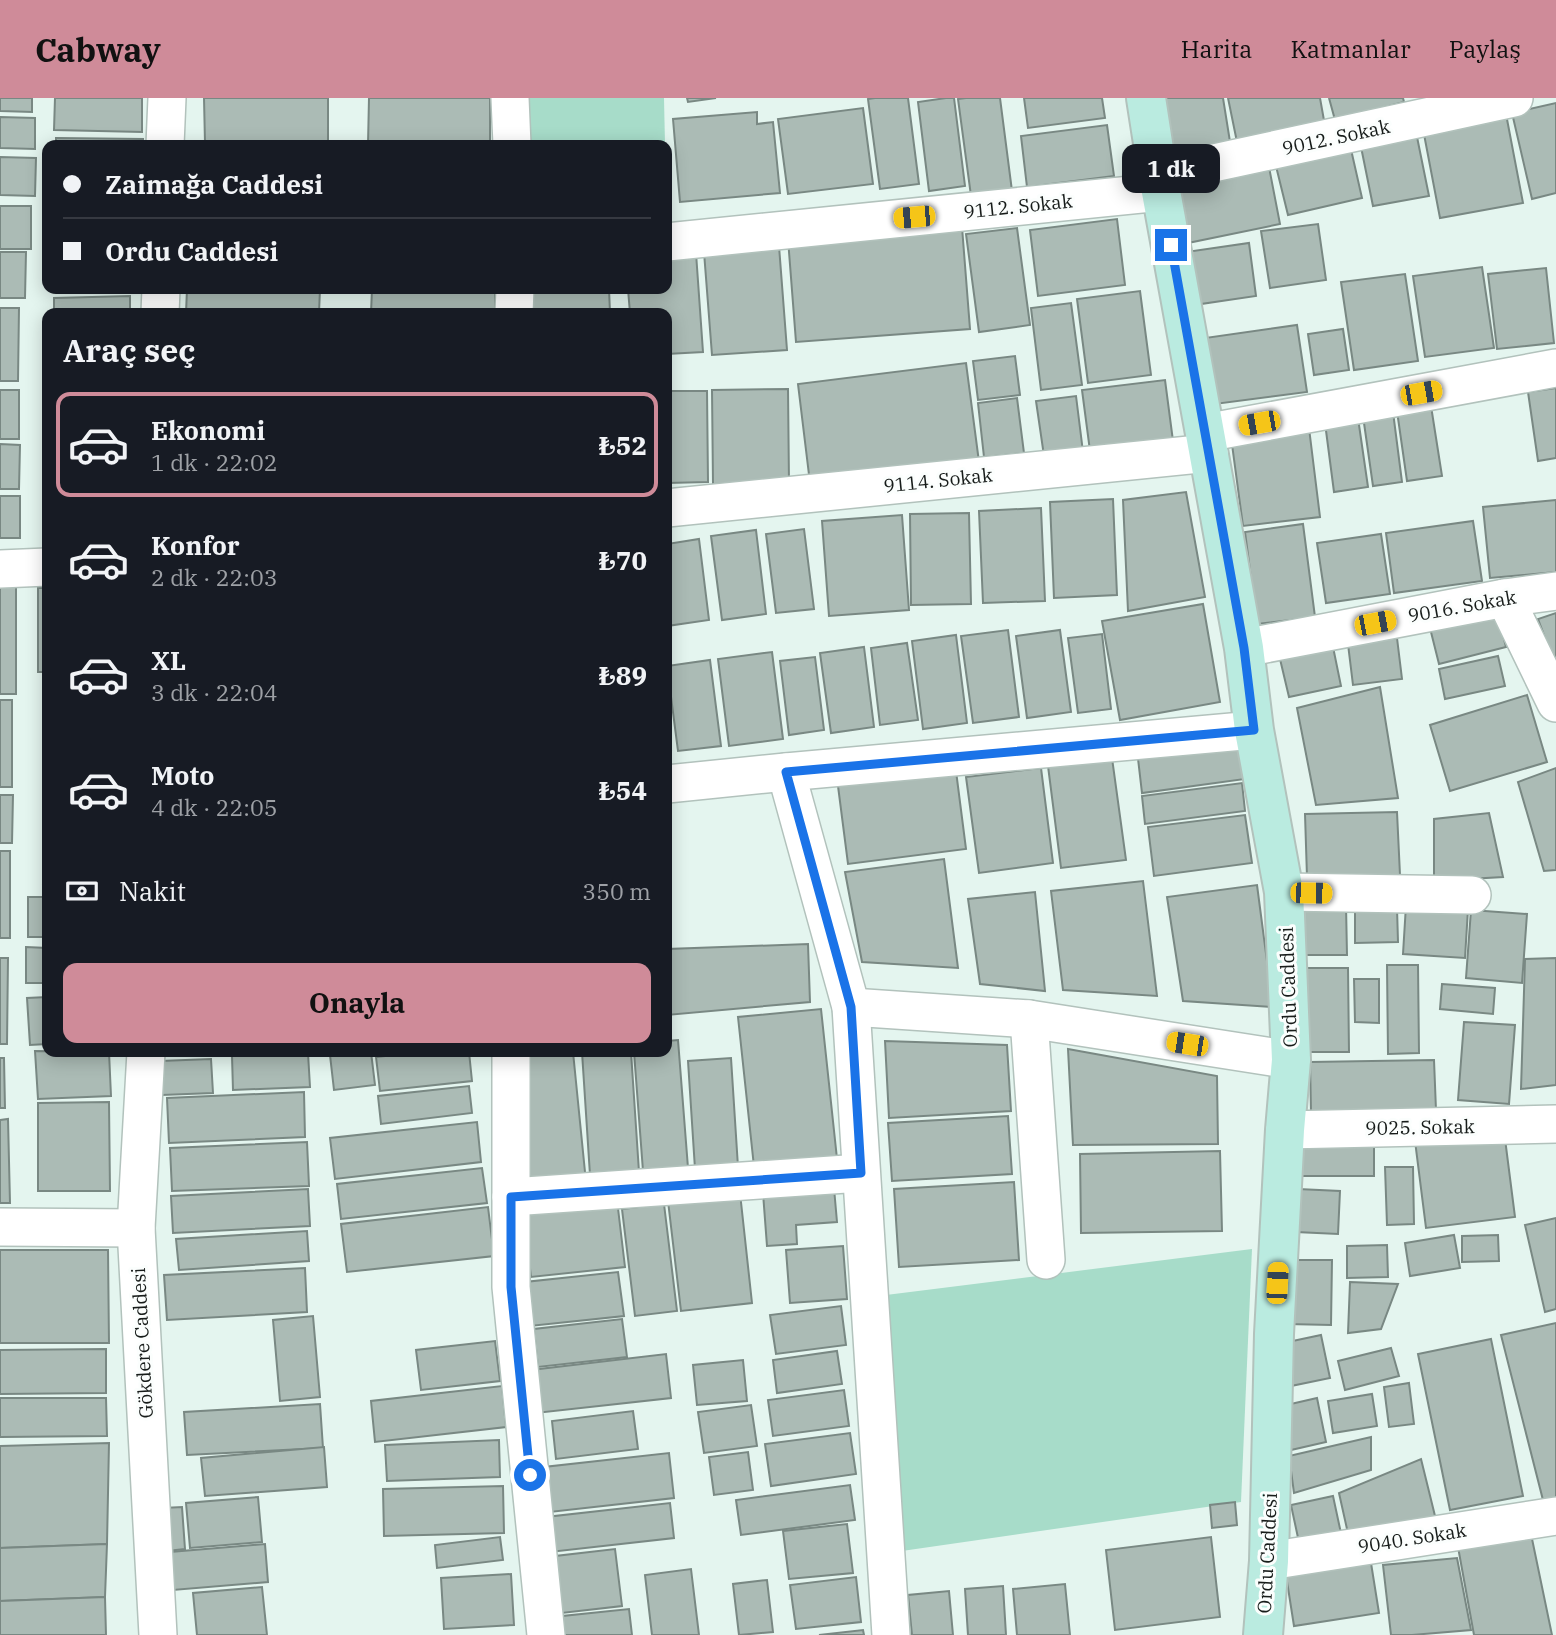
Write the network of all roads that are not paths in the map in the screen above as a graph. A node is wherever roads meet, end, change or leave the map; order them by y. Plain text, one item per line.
1 (167, 98) edge
2 (510, 98) edge
3 (1146, 98) edge
4 (1514, 98) edge
5 (165, 140) edge
6 (512, 140) edge
7 (1159, 183) junction
8 (672, 241) edge
9 (1556, 368) edge
10 (1207, 443) junction
11 (672, 507) edge
12 (42, 566) edge
13 (0, 569) edge
14 (1556, 591) edge
15 (1505, 598) junction
16 (1244, 648) junction
17 (1556, 704) edge
18 (1254, 730) junction
19 (786, 772) junction
20 (672, 783) edge
21 (1284, 892) junction
22 (1472, 895) dead end
23 (851, 1007) junction
24 (1029, 1019) junction
25 (146, 1057) edge
26 (511, 1057) edge
27 (1292, 1060) junction
28 (1556, 1124) edge
29 (1284, 1130) junction
30 (861, 1173) junction
31 (511, 1197) junction
32 (0, 1227) edge
33 (135, 1228) junction
34 (1046, 1260) dead end
35 (1554, 1527) edge
36 (1269, 1561) junction
37 (158, 1635) edge
38 (547, 1635) edge
39 (891, 1635) edge
40 (1263, 1635) edge

1 - 5 street
2 - 6 street
3 - 7 main road, Ordu Caddesi
4 - 7 street, 9012. Sokak
7 - 8 street, 9112. Sokak
7 - 10 main road, Ordu Caddesi
9 - 10 street, 9114. Sokak
10 - 11 street, 9114. Sokak
10 - 16 main road, Ordu Caddesi
12 - 13 street
14 - 15 street, 9016. Sokak
15 - 16 street, 9016. Sokak
15 - 17 street
16 - 18 main road, Ordu Caddesi
18 - 19 street
18 - 21 main road, Ordu Caddesi
19 - 20 street
19 - 23 street
21 - 22 street
21 - 27 main road, Ordu Caddesi
23 - 24 street
23 - 30 street
24 - 27 street
24 - 34 street
25 - 33 street, Gökdere Caddesi
26 - 31 street
27 - 29 main road, Ordu Caddesi
28 - 29 street, 9025. Sokak
29 - 36 main road, Ordu Caddesi
30 - 31 street
30 - 39 street
31 - 38 street
32 - 33 street
33 - 37 street, Gökdere Caddesi
35 - 36 street, 9040. Sokak
36 - 40 main road, Ordu Caddesi

